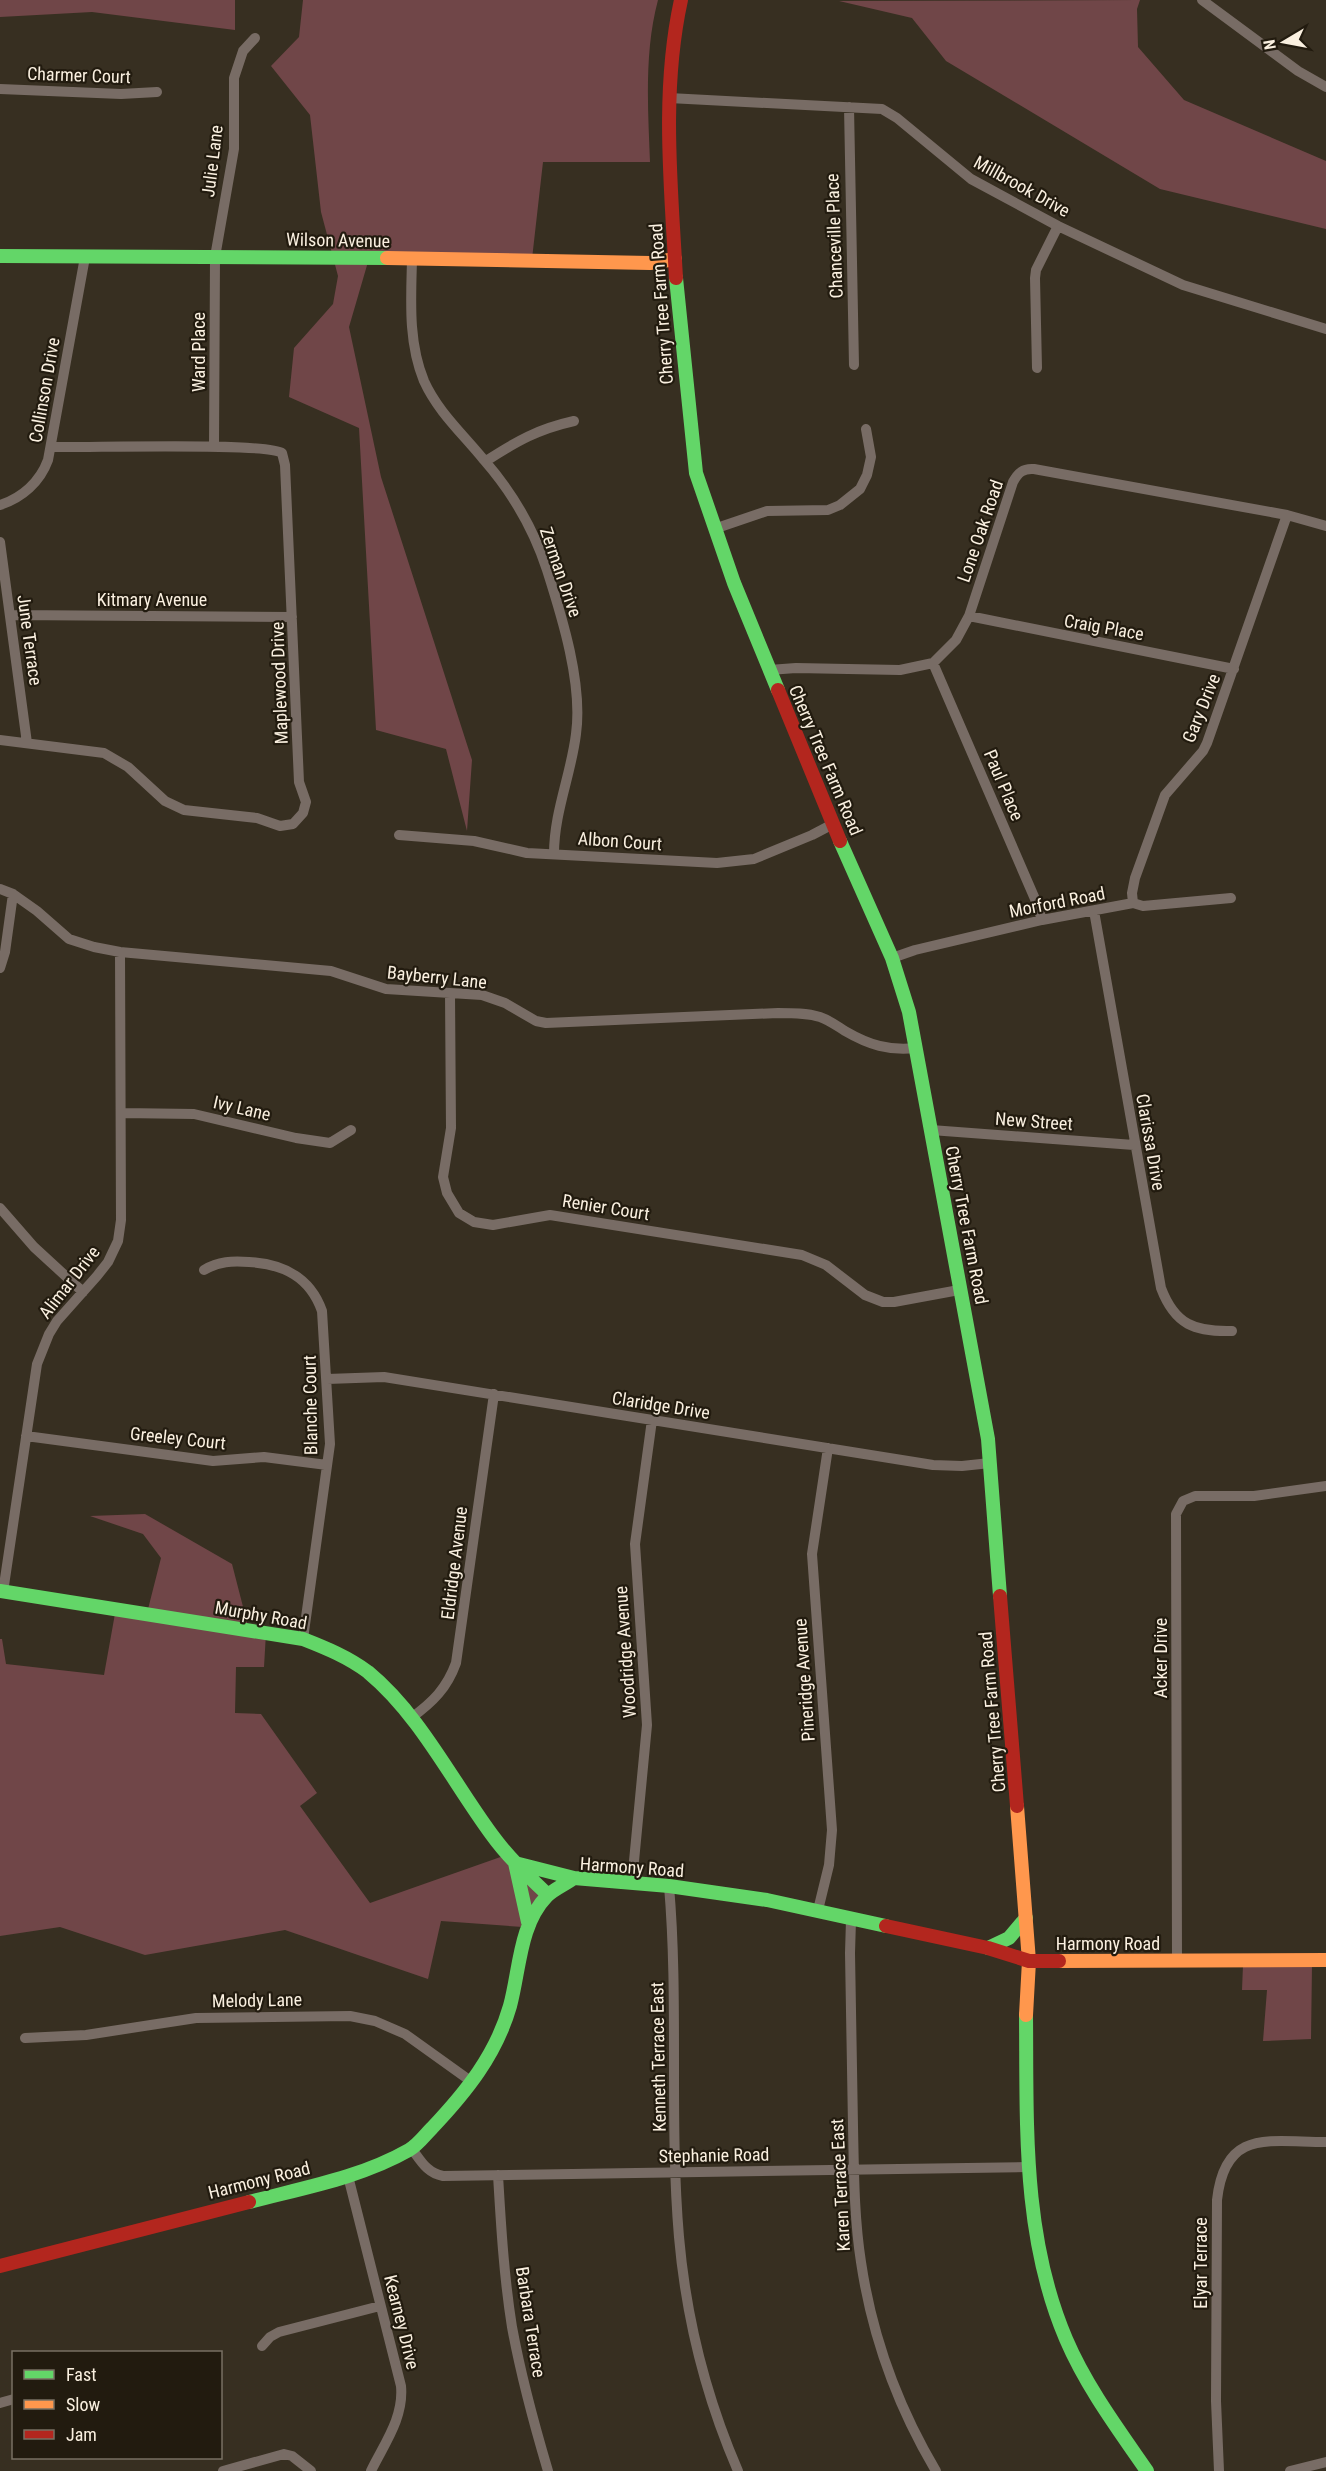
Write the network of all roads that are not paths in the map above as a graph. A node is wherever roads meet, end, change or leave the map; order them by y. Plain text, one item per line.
1 (681, 0) edge
2 (1202, 0) edge
3 (255, 38) dead end
4 (1326, 87) edge
5 (0, 89) edge
6 (157, 92) dead end
7 (669, 98) junction
8 (849, 107) junction
9 (1058, 226) junction
10 (0, 255) edge
11 (84, 257) junction
12 (215, 257) junction
13 (675, 259) junction
14 (412, 260) junction
15 (1326, 329) edge
16 (854, 365) dead end
17 (1037, 368) dead end
18 (574, 421) dead end
19 (866, 429) dead end
20 (51, 447) junction
21 (214, 447) junction
22 (486, 462) junction
23 (0, 505) edge
24 (1287, 515) junction
25 (1326, 526) edge
26 (714, 529) junction
27 (0, 542) edge
28 (10, 615) junction
29 (969, 616) junction
30 (292, 617) junction
31 (933, 663) junction
32 (1234, 669) junction
33 (769, 670) junction
34 (0, 740) edge
35 (27, 743) junction
36 (833, 824) junction
37 (399, 835) dead end
38 (554, 854) junction
39 (0, 889) edge
40 (14, 894) junction
41 (1231, 898) dead end
42 (1133, 903) junction
43 (1094, 911) junction
44 (1042, 920) junction
45 (120, 952) junction
46 (892, 958) junction
47 (0, 968) edge
48 (450, 994) junction
49 (916, 1048) junction
50 (122, 1113) junction
51 (351, 1130) dead end
52 (931, 1130) junction
53 (1134, 1145) junction
54 (0, 1209) edge
55 (204, 1270) dead end
56 (959, 1290) junction
57 (82, 1292) junction
58 (1232, 1331) dead end
59 (327, 1378) junction
60 (494, 1394) junction
61 (652, 1420) junction
62 (26, 1436) junction
63 (828, 1448) junction
64 (990, 1463) junction
65 (327, 1465) junction
66 (1326, 1486) edge
67 (1, 1591) edge
68 (303, 1639) junction
69 (411, 1718) junction
70 (515, 1863) junction
71 (574, 1878) junction
72 (632, 1882) junction
73 (669, 1886) junction
74 (548, 1895) junction
75 (818, 1910) junction
76 (1026, 1918) junction
77 (851, 1920) junction
78 (528, 1922) junction
79 (988, 1948) junction
80 (1326, 1960) edge
81 (1029, 1961) junction
82 (1177, 1961) junction
83 (25, 2038) dead end
84 (472, 2082) junction
85 (1326, 2142) edge
86 (412, 2149) junction
87 (1029, 2167) junction
88 (854, 2169) junction
89 (676, 2172) junction
90 (498, 2175) junction
91 (348, 2176) junction
92 (0, 2266) edge
93 (380, 2306) junction
94 (262, 2346) dead end
95 (1326, 2462) edge
96 (223, 2471) edge
97 (311, 2471) edge
98 (370, 2471) edge
99 (548, 2471) edge
100 (738, 2471) edge
101 (936, 2471) edge
102 (1147, 2471) edge
103 (1219, 2471) edge
104 (1290, 2471) edge

1 - 7 street, Cherry Tree Farm Road
2 - 4 street
3 - 12 street, Julie Lane
5 - 6 street, Charmer Court
7 - 8 street, Millbrook Drive
7 - 13 street, Cherry Tree Farm Road
8 - 9 street, Millbrook Drive
8 - 16 street, Chanceville Place
9 - 15 street, Millbrook Drive
9 - 17 street
10 - 11 street, Wilson Avenue
11 - 12 street, Wilson Avenue
11 - 20 street, Collinson Drive
12 - 14 street, Wilson Avenue
12 - 21 street, Ward Place
13 - 14 street, Wilson Avenue
13 - 26 street, Cherry Tree Farm Road
14 - 22 street, Zerman Drive
18 - 22 street
19 - 26 street
20 - 21 street, Maplewood Drive
20 - 23 street, Collinson Drive
21 - 30 street, Maplewood Drive
22 - 38 street, Zerman Drive
24 - 25 street, Lone Oak Road
24 - 29 street, Lone Oak Road
24 - 32 street, Gary Drive
26 - 33 street, Cherry Tree Farm Road
27 - 28 street, June Terrace
28 - 30 street, Kitmary Avenue
28 - 35 street, June Terrace
29 - 31 street, Lone Oak Road
29 - 32 street, Craig Place
30 - 35 street, Maplewood Drive
31 - 33 street
31 - 44 street, Paul Place
32 - 42 street, Gary Drive
33 - 36 street, Cherry Tree Farm Road
34 - 35 street, Maplewood Drive
36 - 38 street, Albon Court
36 - 46 street, Cherry Tree Farm Road
37 - 38 street, Albon Court
39 - 40 street, Bayberry Lane
40 - 45 street, Bayberry Lane
40 - 47 street
41 - 42 street, Morford Road
42 - 43 street, Morford Road
43 - 44 street, Morford Road
43 - 53 street, Clarissa Drive
44 - 46 street, Morford Road
45 - 48 street, Bayberry Lane
45 - 50 street, Alimar Drive
46 - 49 street, Cherry Tree Farm Road
48 - 49 street, Bayberry Lane
48 - 56 street, Renier Court
49 - 52 street, Cherry Tree Farm Road
50 - 51 street, Ivy Lane
50 - 57 street, Alimar Drive
52 - 53 street, New Street
52 - 56 street, Cherry Tree Farm Road
53 - 58 street, Clarissa Drive
54 - 57 street
55 - 59 street, Blanche Court
56 - 64 street, Cherry Tree Farm Road
57 - 62 street, Alimar Drive
59 - 60 street, Claridge Drive
59 - 65 street, Blanche Court
60 - 61 street, Claridge Drive
60 - 69 street, Eldridge Avenue
61 - 63 street, Claridge Drive
61 - 72 street, Woodridge Avenue
62 - 65 street, Greeley Court
62 - 67 street, Alimar Drive
63 - 64 street, Claridge Drive
63 - 75 street, Pineridge Avenue
64 - 76 street, Cherry Tree Farm Road
65 - 68 street, Blanche Court
66 - 82 street, Acker Drive
67 - 68 street, Murphy Road
68 - 69 street, Murphy Road
69 - 70 street, Murphy Road
70 - 71 street
70 - 74 street, Murphy Road
70 - 78 street
71 - 72 street, Harmony Road
71 - 74 street, Harmony Road
72 - 73 street, Harmony Road
73 - 75 street, Harmony Road
73 - 89 street, Kenneth Terrace East
74 - 78 street, Harmony Road
75 - 77 street, Harmony Road
76 - 79 street
76 - 81 street, Cherry Tree Farm Road
77 - 79 street, Harmony Road
77 - 88 street, Karen Terrace East
78 - 84 street, Harmony Road
79 - 81 street, Harmony Road
80 - 82 street, Harmony Road
81 - 82 street, Harmony Road
81 - 87 street, Cherry Tree Farm Road
83 - 84 street, Melody Lane
84 - 86 street, Harmony Road
85 - 103 street, Elyar Terrace
86 - 90 street, Stephanie Road
86 - 91 street, Harmony Road
87 - 88 street, Stephanie Road
87 - 102 street, Cherry Tree Farm Road
88 - 89 street, Stephanie Road
88 - 101 street, Karen Terrace East
89 - 90 street, Stephanie Road
89 - 100 street, Kenneth Terrace East
90 - 99 street, Barbara Terrace
91 - 92 street, Harmony Road
91 - 93 street, Kearney Drive
93 - 94 street
93 - 98 street, Kearney Drive
95 - 104 street
96 - 97 street

